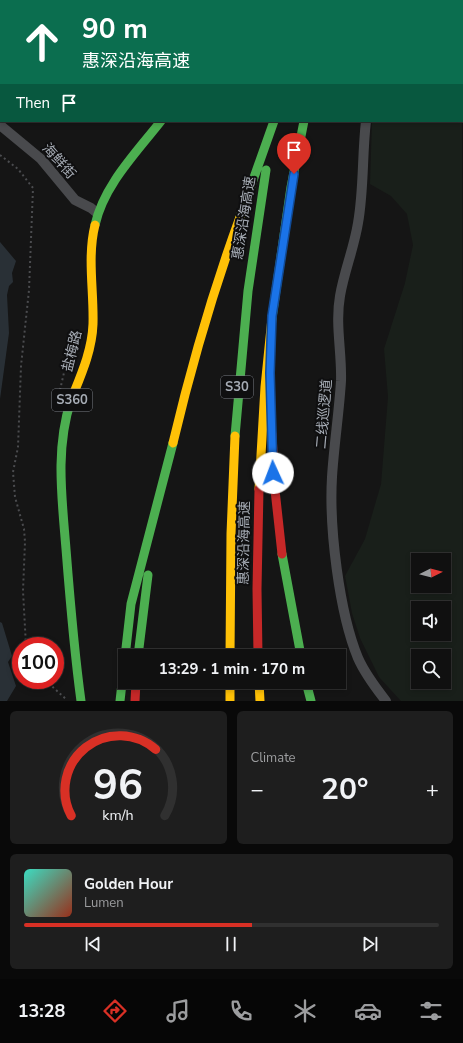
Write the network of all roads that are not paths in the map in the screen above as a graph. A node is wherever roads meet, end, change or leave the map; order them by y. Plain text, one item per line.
1 (160, 122) edge
2 (275, 122) edge
3 (275, 122) edge
4 (304, 122) edge
5 (366, 122) edge
6 (0, 124) edge
7 (97, 213) junction
8 (272, 316) junction
9 (165, 476) junction
10 (139, 649) edge
11 (230, 649) edge
12 (258, 649) edge
13 (300, 649) edge
14 (136, 689) edge
15 (230, 689) edge
16 (259, 689) edge
17 (308, 689) edge
18 (81, 701) edge
19 (120, 701) edge
20 (135, 701) edge
21 (230, 701) edge
22 (260, 701) edge
23 (311, 701) edge
24 (386, 701) edge

1 - 7 main road, 盐梅路 / S360
2 - 9 main road
3 - 11 main road, 惠深沿海高速 / S30
4 - 8 main road, 惠深沿海高速 / S30
5 - 24 street, 二线巡逻道
6 - 7 street, 海鲜街
7 - 18 main road, 盐梅路 / S360
8 - 12 main road, 惠深沿海高速 / S30
8 - 13 main road
9 - 10 main road
9 - 19 main road
14 - 20 main road
15 - 21 main road
16 - 22 main road
17 - 23 main road

